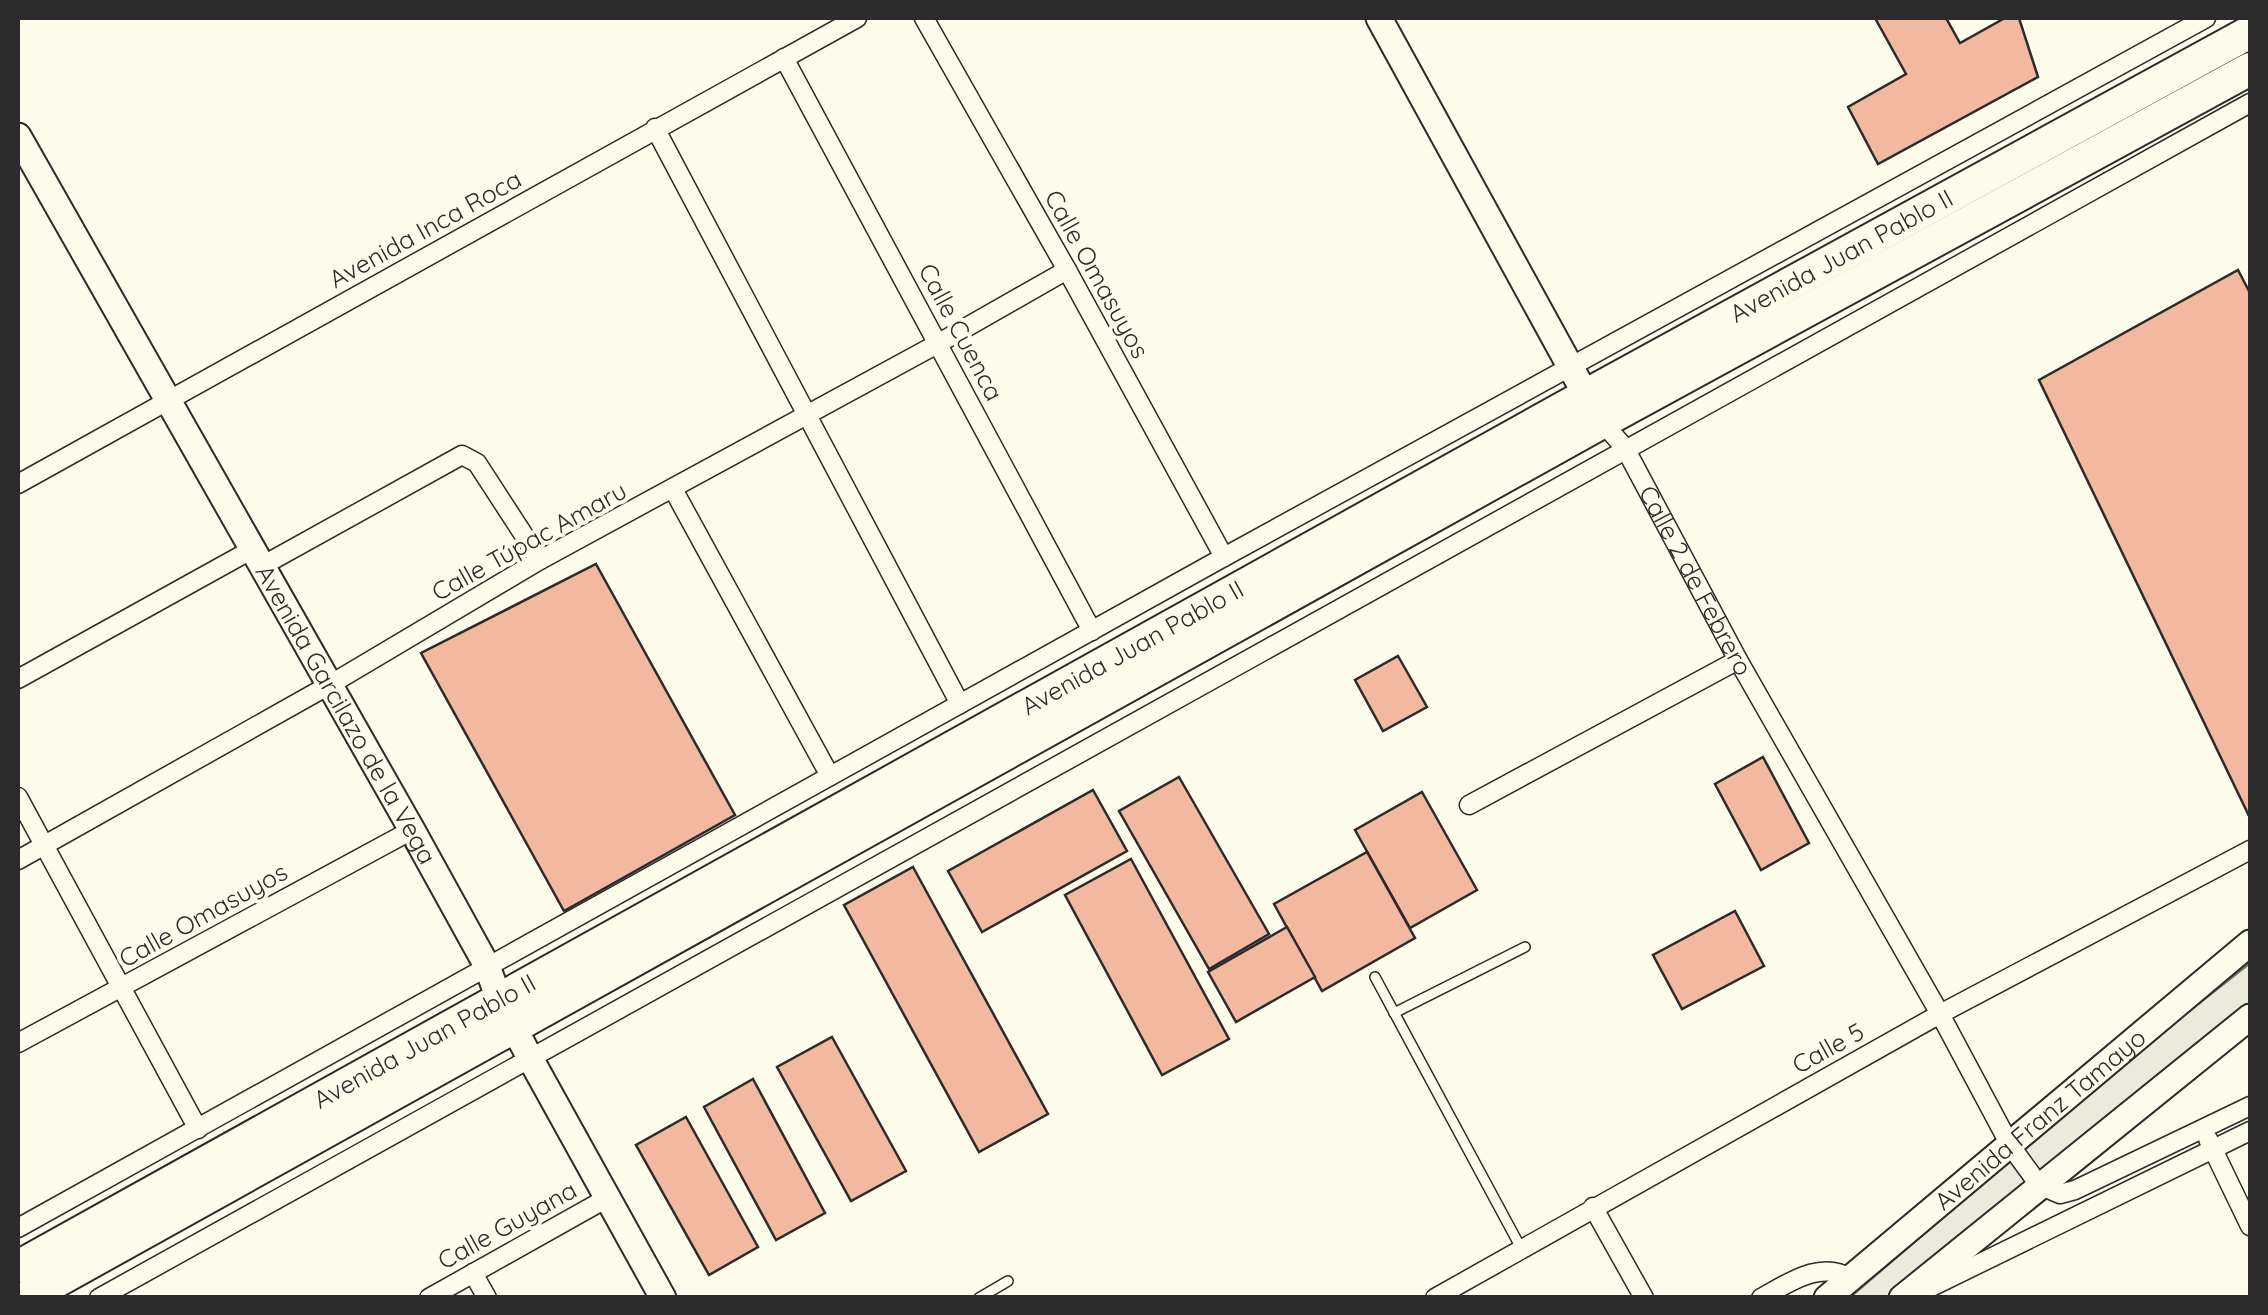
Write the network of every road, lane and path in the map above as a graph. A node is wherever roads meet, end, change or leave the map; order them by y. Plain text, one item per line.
1 (857, 18) edge
2 (924, 18) edge
3 (1379, 18) edge
4 (2206, 18) edge
5 (2250, 32) edge
6 (784, 58) junction
7 (2250, 69) edge
8 (2250, 103) edge
9 (655, 128) junction
10 (18, 136) edge
11 (1067, 270) junction
12 (939, 343) junction
13 (1568, 368) junction
14 (169, 402) junction
15 (1593, 409) junction
16 (806, 414) junction
17 (1625, 448) junction
18 (18, 484) edge
19 (673, 489) junction
20 (1224, 557) junction
21 (256, 558) junction
22 (540, 560) junction
23 (1092, 631) junction
24 (1738, 660) junction
25 (18, 679) edge
26 (331, 684) junction
27 (960, 704) junction
28 (830, 776) junction
29 (18, 798) edge
30 (1469, 804) dead end
31 (412, 830) junction
32 (44, 846) junction
33 (2250, 850) edge
34 (18, 860) edge
35 (2250, 943) edge
36 (1525, 948) dead end
37 (487, 966) junction
38 (1375, 977) dead end
39 (124, 988) junction
40 (506, 1012) junction
41 (1394, 1013) junction
42 (1940, 1014) junction
43 (2250, 1017) edge
44 (18, 1043) edge
45 (530, 1058) junction
46 (2250, 1106) edge
47 (198, 1129) junction
48 (2204, 1129) junction
49 (2250, 1131) edge
50 (2010, 1145) junction
51 (2212, 1149) junction
52 (2039, 1185) junction
53 (609, 1197) junction
54 (1593, 1207) junction
55 (2250, 1226) edge
56 (18, 1228) edge
57 (1520, 1248) junction
58 (18, 1267) edge
59 (472, 1273) junction
60 (1850, 1278) junction
61 (1008, 1282) dead end
62 (26, 1298) edge
63 (100, 1298) edge
64 (429, 1298) edge
65 (487, 1298) edge
66 (662, 1298) edge
67 (979, 1298) edge
68 (1435, 1298) edge
69 (1644, 1298) edge
70 (1762, 1298) edge
71 (1828, 1298) edge
72 (1905, 1298) edge

1 - 6 street, Avenida Inca Roca
2 - 11 street, Calle Omasuyos
3 - 13 street, Calle 2 de Febrero
4 - 13 street, Avenida Juan Pablo II
5 - 15 highway, Avenida Juan Pablo II
6 - 9 street, Avenida Inca Roca
6 - 12 street, Calle Cuenca
7 - 15 highway, Avenida Juan Pablo II
8 - 17 street
9 - 14 street, Avenida Inca Roca
9 - 16 street
10 - 14 street, Avenida Garcilazo de la Vega
11 - 12 street, Calle Túpac Amaru
11 - 20 street, Calle Omasuyos
12 - 16 street, Calle Túpac Amaru
12 - 23 street, Calle Cuenca
13 - 15 street, Calle 2 de Febrero
13 - 20 street, Avenida Juan Pablo II
14 - 18 street, Avenida Inca Roca
14 - 21 street, Avenida Garcilazo de la Vega
15 - 17 street, Calle 2 de Febrero
15 - 40 highway, Avenida Juan Pablo II
16 - 19 street, Calle Túpac Amaru
16 - 27 street
17 - 24 street, Calle 2 de Febrero
17 - 45 street
19 - 22 street, Calle Túpac Amaru
19 - 28 street
20 - 23 street, Avenida Juan Pablo II
21 - 22 street
21 - 25 street
21 - 26 street, Avenida Garcilazo de la Vega
22 - 26 street, Calle Túpac Amaru
23 - 27 street, Avenida Juan Pablo II
24 - 30 street
24 - 42 street, Calle 2 de Febrero
26 - 31 street, Avenida Garcilazo de la Vega
26 - 32 street, Calle Túpac Amaru
27 - 28 street, Avenida Juan Pablo II
28 - 37 street, Avenida Juan Pablo II
29 - 32 street
31 - 37 street, Avenida Garcilazo de la Vega
31 - 39 street, Calle Omasuyos
32 - 34 street, Calle Túpac Amaru
32 - 39 street
33 - 42 street, Calle 5
35 - 50 street, Avenida Franz Tamayo
36 - 41 lane
37 - 40 street, Avenida Garcilazo de la Vega
37 - 47 street, Avenida Juan Pablo II
38 - 41 lane
39 - 44 street, Calle Omasuyos
39 - 47 street
40 - 45 street, Avenida Garcilazo de la Vega
40 - 58 highway, Avenida Juan Pablo II
40 - 62 highway, Avenida Juan Pablo II
41 - 57 lane
42 - 50 street, Calle 2 de Febrero
42 - 54 street, Calle 5
43 - 52 street, Avenida Franz Tamayo
45 - 53 street, Avenida Garcilazo de la Vega
45 - 63 street
46 - 48 street
47 - 56 street, Avenida Juan Pablo II
48 - 51 street
48 - 52 street
49 - 51 street
50 - 52 street, Calle 2 de Febrero
50 - 60 street, Avenida Franz Tamayo
51 - 55 street
51 - 72 street
52 - 72 street, Avenida Franz Tamayo
53 - 59 street, Calle Guyana
53 - 66 street, Avenida Garcilazo de la Vega
54 - 57 street, Calle 5
54 - 69 street
57 - 68 street, Calle 5
59 - 64 street, Calle Guyana
59 - 65 street
60 - 70 street
60 - 71 street, Avenida Franz Tamayo
61 - 67 lane

